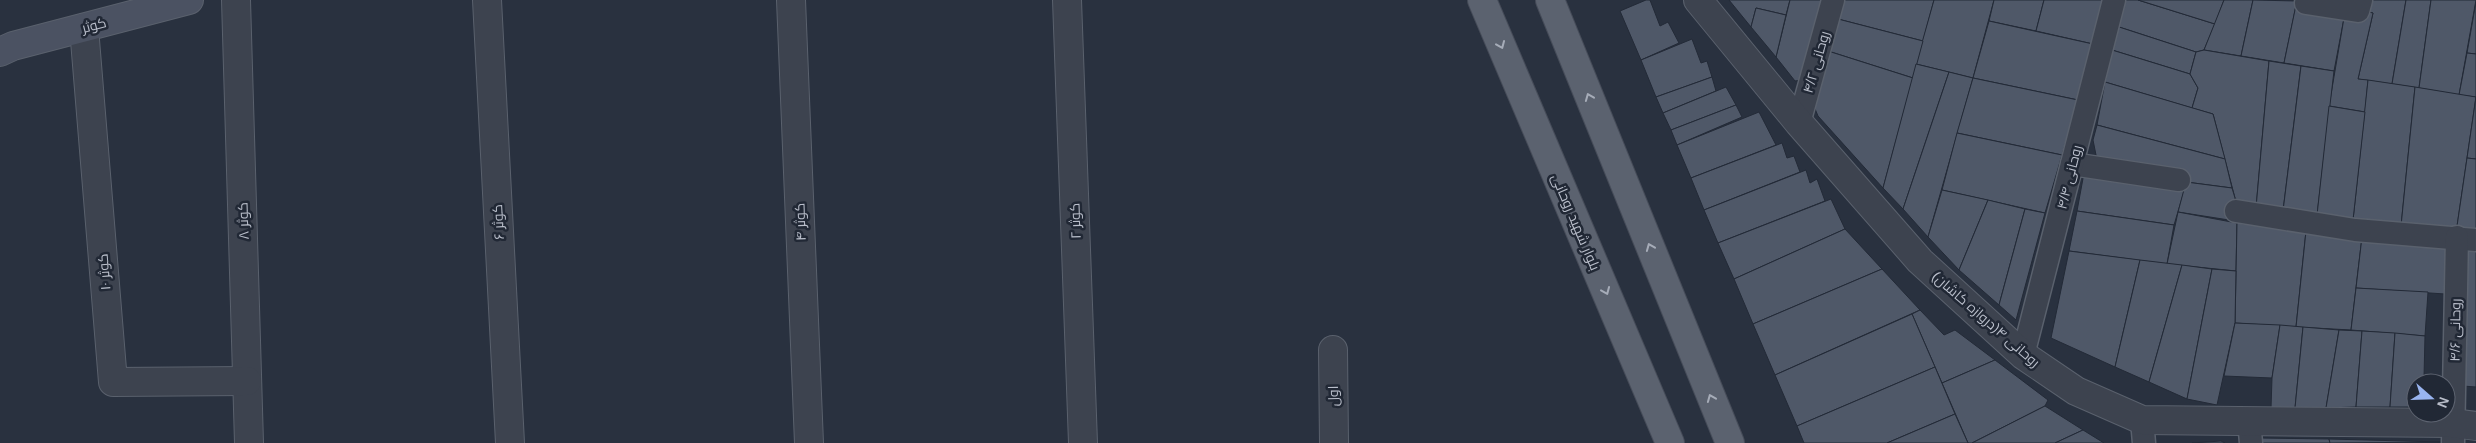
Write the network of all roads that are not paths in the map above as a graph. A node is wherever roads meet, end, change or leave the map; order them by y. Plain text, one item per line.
1 (188, 0) edge
2 (236, 0) edge
3 (487, 0) edge
4 (791, 0) edge
5 (1067, 0) edge
6 (1482, 0) edge
7 (1550, 0) edge
8 (1698, 0) edge
9 (1833, 0) edge
10 (2114, 0) edge
11 (2361, 0) edge
12 (2306, 3) dead end
13 (84, 28) junction
14 (0, 52) edge
15 (1799, 123) junction
16 (2072, 164) junction
17 (2179, 180) dead end
18 (2236, 211) dead end
19 (2467, 239) edge
20 (1332, 350) dead end
21 (2024, 354) junction
22 (247, 381) junction
23 (2143, 431) edge
24 (2250, 431) edge
25 (2461, 431) edge
26 (249, 443) edge
27 (510, 443) edge
28 (809, 443) edge
29 (1083, 443) edge
30 (1334, 443) edge
31 (1670, 443) edge
32 (1730, 443) edge

1 - 13 street, کوثر
2 - 22 street, کوثر ۸
3 - 27 street, کوثر ۶
4 - 28 street, کوثر ۴
5 - 29 street, کوثر ۲
6 -> 31 main road, بلوار شهید روحانی
32 -> 7 main road
8 - 15 street, روحانی ۴(دروازه کاشان)
9 - 15 lane, روحانی ۴/۲
10 - 16 lane, روحانی ۴/۴
11 - 12 lane
13 - 14 street, کوثر
13 - 22 street, کوثر ۱۰
15 - 21 street, روحانی ۴(دروازه کاشان)
16 - 17 lane
16 - 21 lane, روحانی ۴/۴
18 - 19 lane
19 - 25 lane, روحانی ۴/۶
20 - 30 street, اول
21 - 23 street, روحانی ۴(دروازه کاشان)
22 - 26 street, کوثر ۸
23 - 24 street, روحانی ۴(دروازه کاشان)
24 - 25 street, روحانی ۴(دروازه کاشان)

